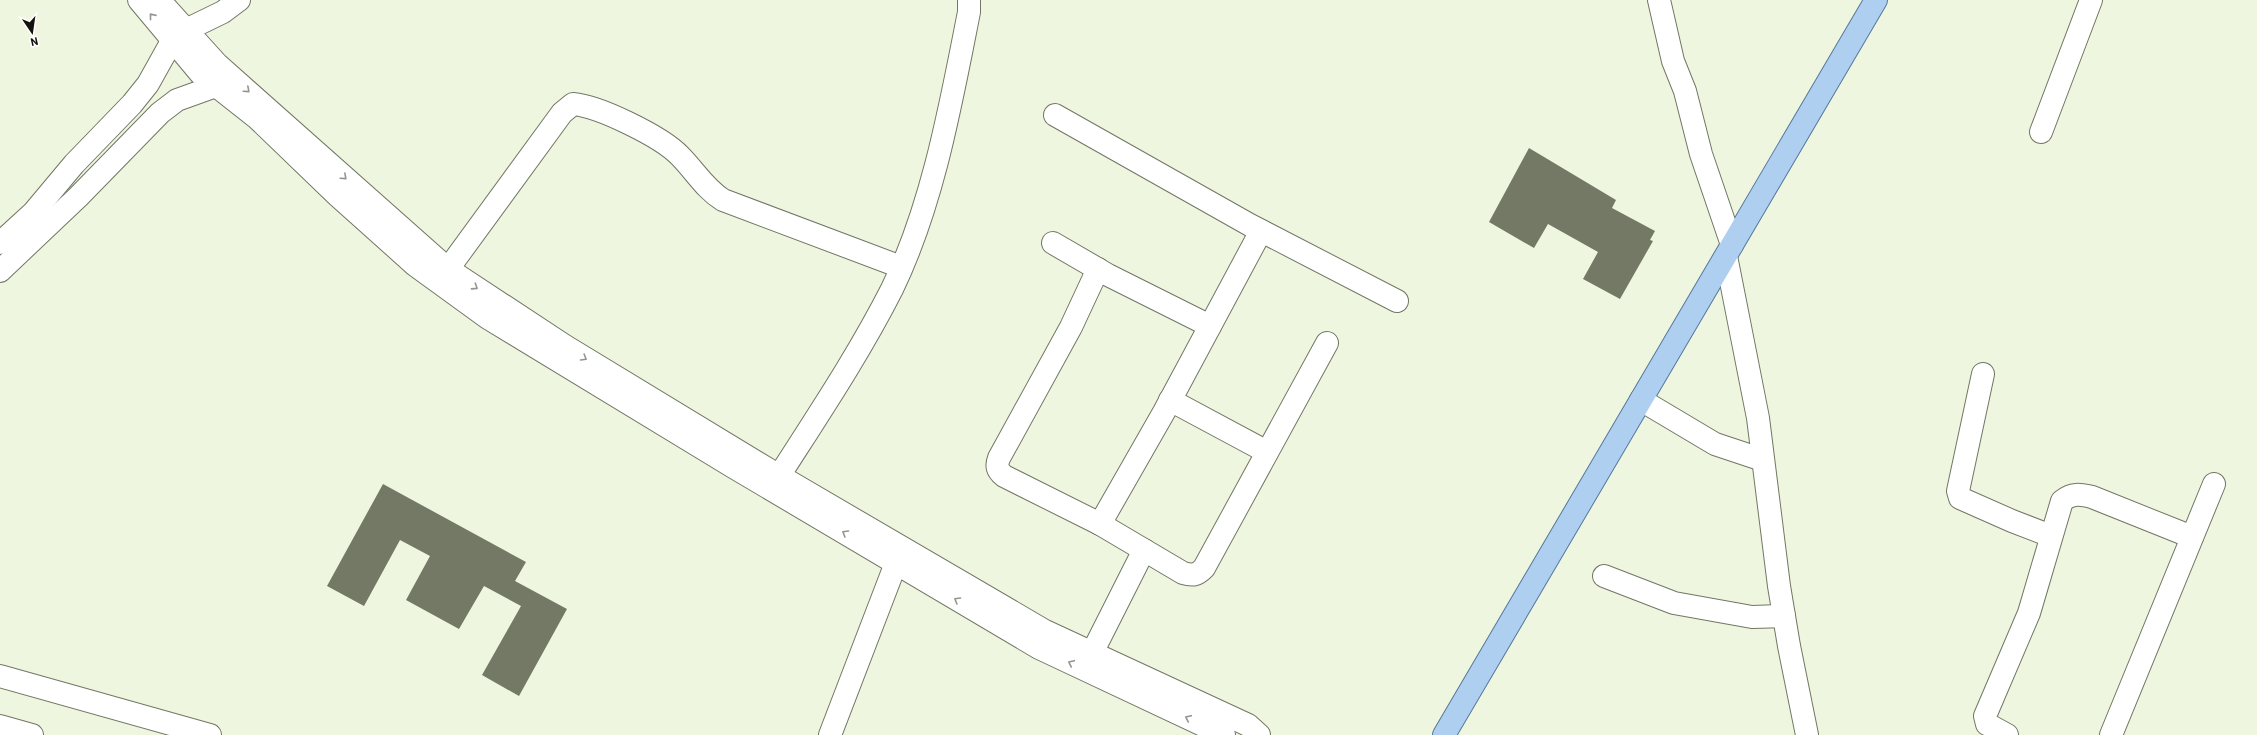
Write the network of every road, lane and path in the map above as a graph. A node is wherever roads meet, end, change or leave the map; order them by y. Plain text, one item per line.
1 (139, 0) edge
2 (159, 0) edge
3 (239, 0) edge
4 (969, 0) edge
5 (1659, 0) edge
6 (1876, 0) edge
7 (2092, 0) edge
8 (185, 42) junction
9 (211, 74) junction
10 (1055, 115) dead end
11 (2040, 132) dead end
12 (1262, 231) junction
13 (0, 243) edge
14 (1053, 243) dead end
15 (1729, 250) junction
16 (901, 267) junction
17 (448, 269) junction
18 (1098, 269) junction
19 (0, 271) edge
20 (1397, 301) dead end
21 (1210, 326) junction
22 (1327, 344) dead end
23 (1983, 374) dead end
24 (1170, 400) junction
25 (1641, 400) junction
26 (1267, 452) junction
27 (1763, 460) junction
28 (779, 476) junction
29 (2214, 484) dead end
30 (1100, 524) junction
31 (2051, 536) junction
32 (2192, 537) junction
33 (1144, 550) junction
34 (896, 563) junction
35 (1604, 576) dead end
36 (1784, 616) junction
37 (1092, 653) junction
38 (0, 676) edge
39 (0, 726) edge
40 (32, 735) edge
41 (210, 735) edge
42 (830, 735) edge
43 (1224, 735) edge
44 (1259, 735) edge
45 (1444, 735) edge
46 (1807, 735) edge
47 (2007, 735) edge
48 (2111, 735) edge

8 -> 1 street
2 - 8 street
3 - 8 street
4 - 16 street
5 - 15 street
6 - 15 main road
7 - 11 street
8 - 9 street
8 - 13 street
9 -> 17 street
9 - 19 street
34 -> 9 street
10 - 12 street
12 - 20 street
12 - 21 street
14 - 18 street
15 - 25 main road
15 - 27 street
16 - 17 street
16 - 28 street
17 -> 28 street
18 - 21 street
18 - 30 street
21 - 24 street
22 - 26 street
23 - 31 street
24 - 26 street
24 - 30 street
25 - 27 street
25 - 45 main road
26 - 33 street
27 - 36 street
28 - 37 street
29 - 32 street
30 - 33 street
31 - 32 street
31 - 47 street
32 - 48 street
33 - 37 street
34 - 42 street
43 -> 34 street
35 - 36 street
36 - 46 street
37 - 44 street
38 - 41 street
39 - 40 street

